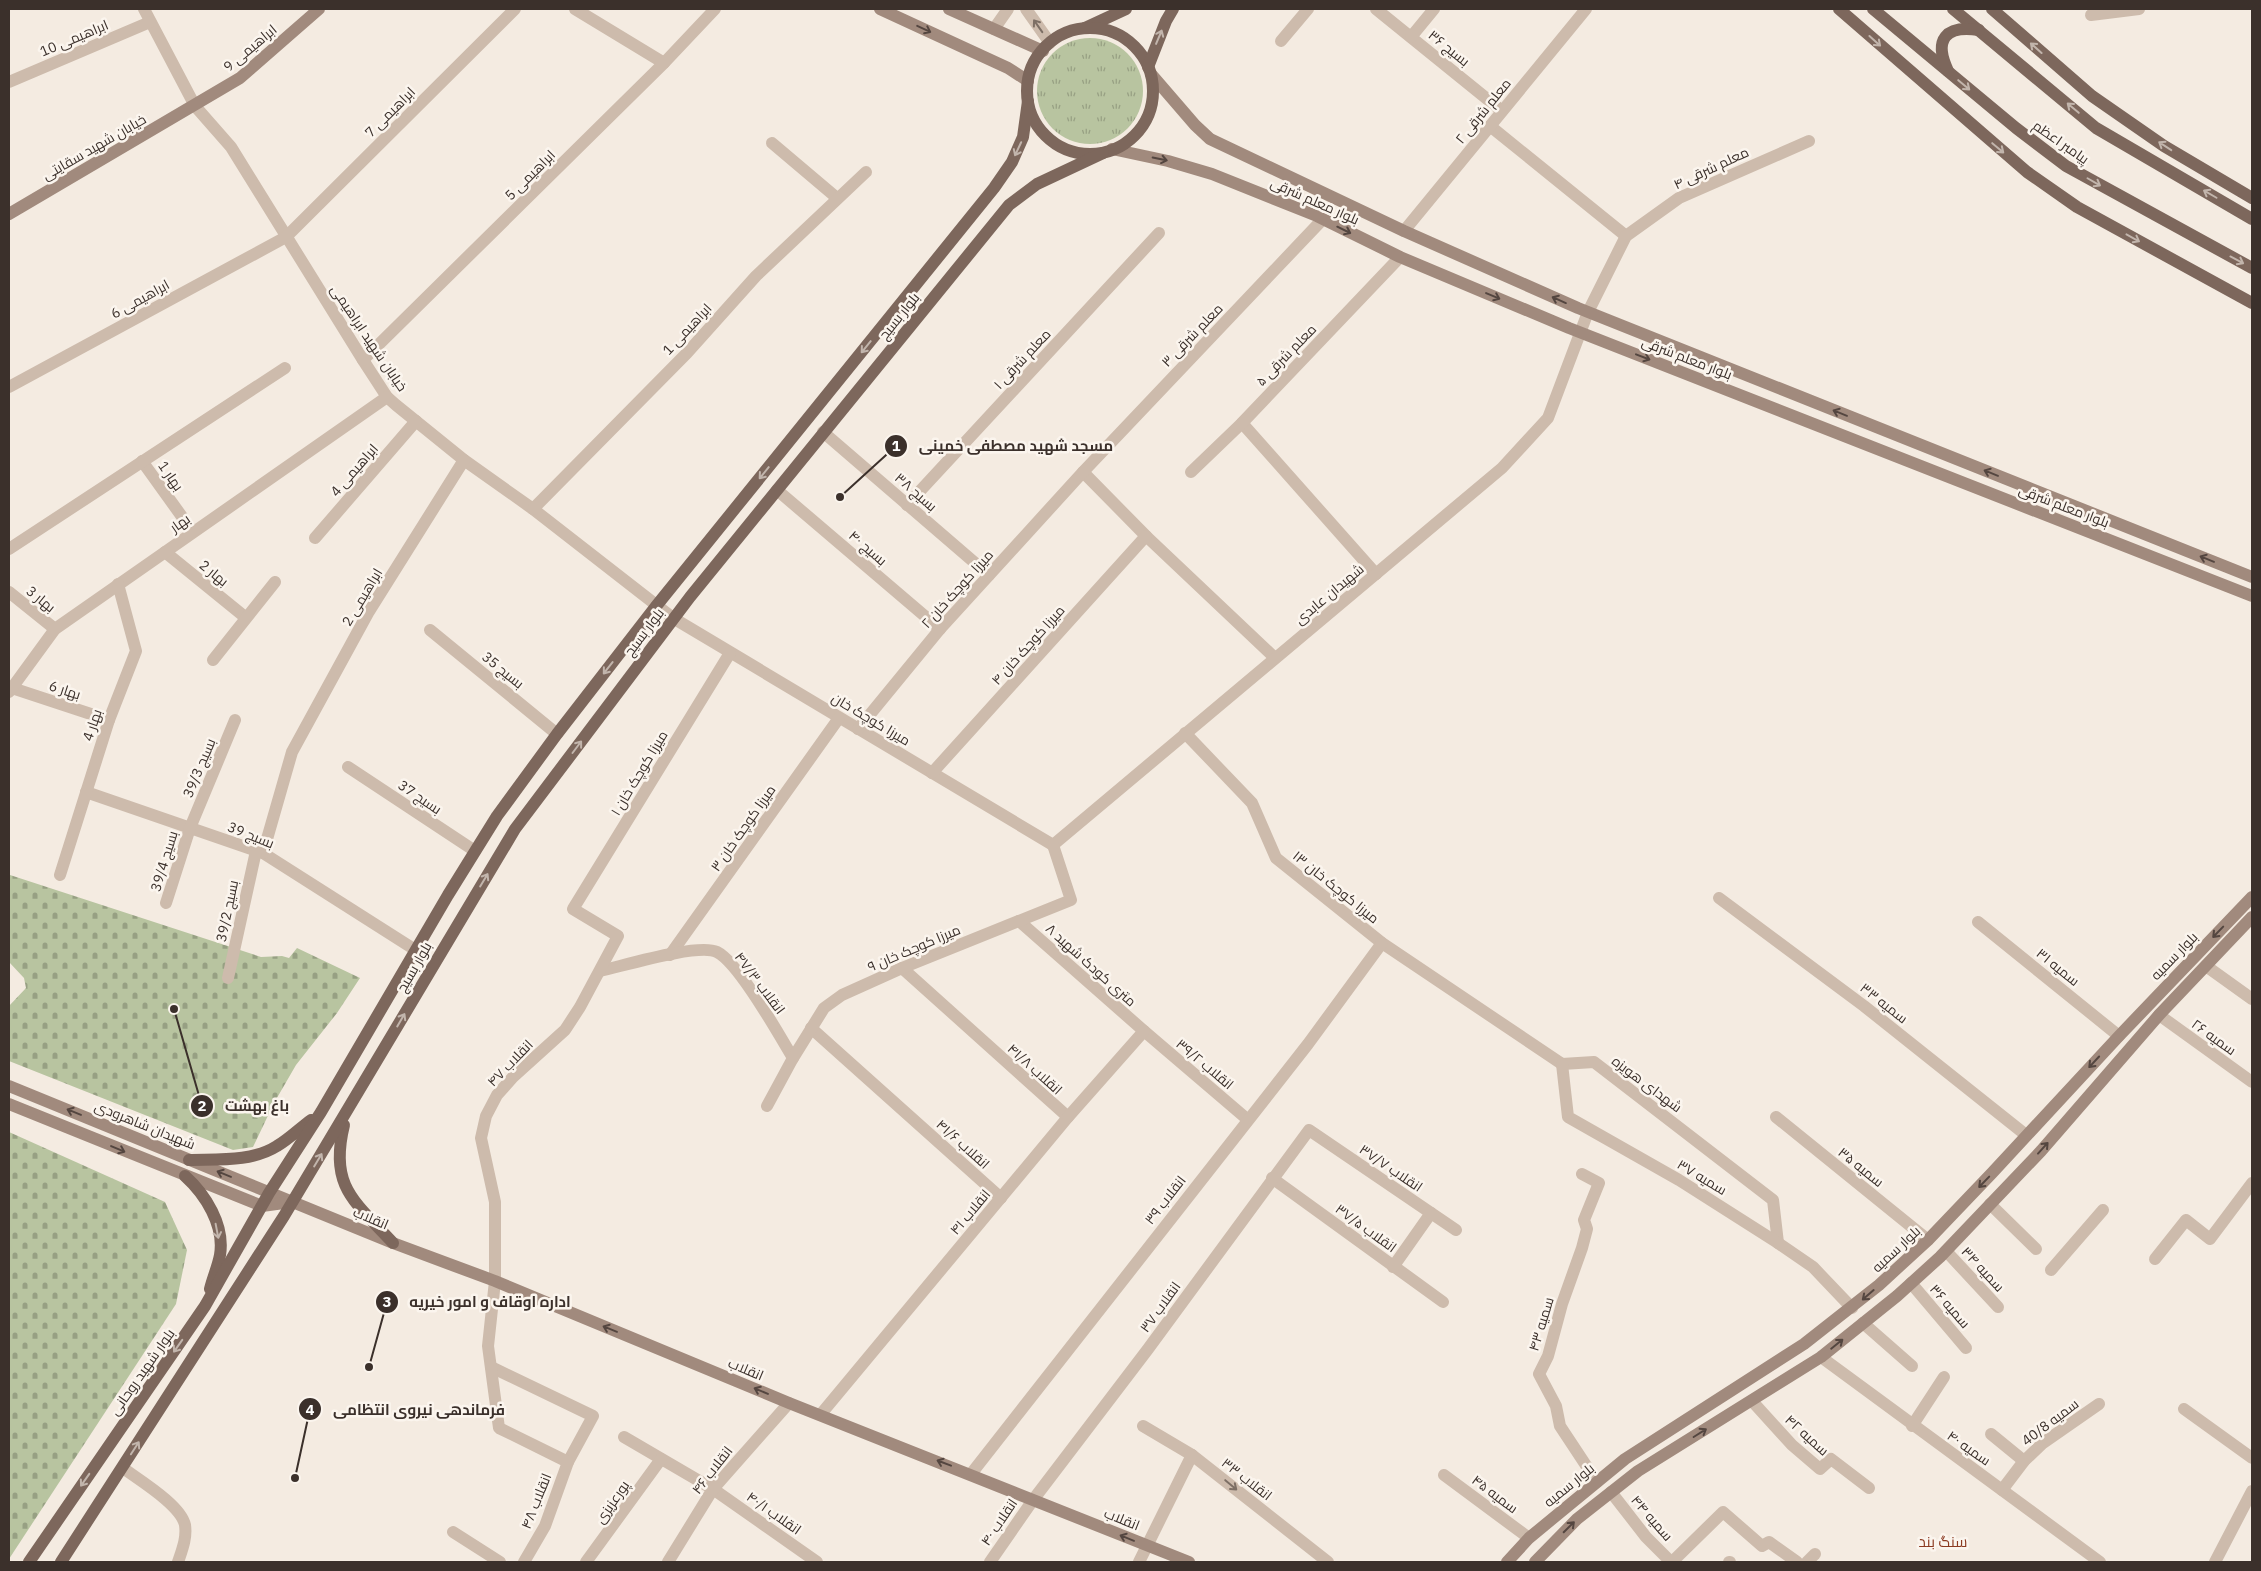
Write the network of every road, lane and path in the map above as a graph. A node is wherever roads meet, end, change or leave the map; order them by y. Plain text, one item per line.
1 (144, 9) edge
2 (319, 9) edge
3 (515, 9) edge
4 (576, 9) edge
5 (716, 9) edge
6 (880, 9) edge
7 (949, 9) edge
8 (1008, 9) edge
9 (1026, 9) edge
10 (1126, 9) edge
11 (1173, 9) edge
12 (1308, 9) edge
13 (1376, 9) edge
14 (1434, 9) edge
15 (1586, 9) edge
16 (1839, 9) edge
17 (1873, 9) edge
18 (1954, 9) edge
19 (1992, 9) edge
20 (2139, 9) edge
21 (2091, 15) dead end
22 (150, 22) junction
23 (994, 28) junction
24 (1085, 28) junction
25 (1979, 30) junction
26 (1411, 37) junction
27 (1281, 41) dead end
28 (1046, 47) junction
29 (664, 63) junction
30 (1149, 70) junction
31 (1948, 71) junction
32 (1028, 81) junction
33 (9, 82) edge
34 (1028, 101) junction
35 (195, 106) junction
36 (1502, 111) junction
37 (1490, 126) junction
38 (1810, 140) dead end
39 (772, 142) dead end
40 (1108, 151) junction
41 (866, 172) dead end
42 (837, 198) junction
43 (2252, 198) edge
44 (9, 214) edge
45 (1323, 219) junction
46 (2252, 219) edge
47 (1404, 231) junction
48 (1159, 233) dead end
49 (286, 236) junction
50 (1626, 236) junction
51 (1400, 257) junction
52 (2252, 268) edge
53 (2252, 303) edge
54 (1588, 312) junction
55 (1581, 333) junction
56 (363, 360) junction
57 (284, 368) dead end
58 (9, 387) edge
59 (387, 396) junction
60 (416, 421) junction
61 (1242, 423) junction
62 (823, 432) junction
63 (464, 460) junction
64 (142, 462) junction
65 (1082, 472) junction
66 (1191, 472) dead end
67 (777, 490) junction
68 (907, 504) junction
69 (533, 509) junction
70 (193, 532) junction
71 (1146, 536) junction
72 (315, 538) dead end
73 (9, 549) edge
74 (165, 552) junction
75 (1376, 574) junction
76 (989, 575) junction
77 (2252, 577) edge
78 (275, 582) dead end
79 (118, 584) junction
80 (672, 587) junction
81 (9, 592) edge
82 (2252, 596) edge
83 (687, 601) junction
84 (657, 605) junction
85 (245, 617) junction
86 (673, 618) junction
87 (641, 626) junction
88 (55, 629) junction
89 (940, 629) junction
90 (430, 630) dead end
91 (657, 640) junction
92 (730, 653) junction
93 (1275, 658) junction
94 (213, 660) dead end
95 (10, 690) edge
96 (840, 718) junction
97 (109, 720) junction
98 (235, 720) dead end
99 (858, 729) junction
100 (1185, 733) junction
101 (557, 734) junction
102 (348, 766) dead end
103 (932, 773) junction
104 (86, 792) junction
105 (190, 828) junction
106 (1053, 845) junction
107 (259, 852) junction
108 (475, 852) junction
109 (60, 876) dead end
110 (2252, 896) edge
111 (1719, 898) dead end
112 (166, 903) dead end
113 (573, 909) joint
114 (2252, 917) edge
115 (1019, 921) junction
116 (1978, 922) dead end
117 (1382, 943) junction
118 (417, 951) junction
119 (670, 955) junction
120 (2206, 966) junction
121 (902, 968) junction
122 (600, 971) junction
123 (228, 978) dead end
124 (2252, 999) edge
125 (2159, 1015) junction
126 (811, 1028) junction
127 (1144, 1031) junction
128 (2119, 1036) junction
129 (793, 1058) junction
130 (1562, 1064) junction
131 (2252, 1082) edge
132 (9, 1086) edge
133 (9, 1104) edge
134 (767, 1106) dead end
135 (321, 1112) junction
136 (346, 1113) junction
137 (1068, 1117) junction
138 (1776, 1117) dead end
139 (1247, 1119) junction
140 (1309, 1130) joint
141 (2026, 1136) junction
142 (189, 1160) junction
143 (1582, 1174) dead end
144 (185, 1176) junction
145 (1272, 1178) junction
146 (2252, 1183) edge
147 (269, 1193) junction
148 (1001, 1198) junction
149 (293, 1201) junction
150 (1990, 1204) junction
151 (262, 1206) junction
152 (2104, 1210) dead end
153 (1431, 1213) junction
154 (1456, 1230) dead end
155 (1928, 1240) junction
156 (393, 1243) junction
157 (1778, 1243) junction
158 (2036, 1250) dead end
159 (1946, 1251) junction
160 (2155, 1259) dead end
161 (1393, 1267) junction
162 (2051, 1270) dead end
163 (495, 1281) junction
164 (1911, 1283) junction
165 (1443, 1302) dead end
166 (206, 1306) junction
167 (1998, 1307) dead end
168 (1852, 1308) junction
169 (1863, 1323) junction
170 (1966, 1348) dead end
171 (1821, 1357) junction
172 (1912, 1366) dead end
173 (491, 1368) junction
174 (1944, 1377) dead end
175 (1752, 1401) junction
176 (789, 1403) junction
177 (2099, 1404) dead end
178 (2184, 1409) dead end
179 (821, 1414) junction
180 (1143, 1426) dead end
181 (1912, 1426) junction
182 (1991, 1434) dead end
183 (624, 1437) dead end
184 (1192, 1455) junction
185 (2252, 1458) edge
186 (661, 1459) junction
187 (2024, 1461) junction
188 (568, 1462) junction
189 (123, 1468) junction
190 (971, 1474) junction
191 (1444, 1475) dead end
192 (1597, 1482) junction
193 (1869, 1488) dead end
194 (713, 1489) junction
195 (2002, 1490) junction
196 (2252, 1491) edge
197 (1611, 1492) junction
198 (1033, 1500) junction
199 (453, 1532) dead end
200 (1529, 1538) junction
201 (1147, 1546) junction
202 (29, 1562) edge
203 (61, 1562) edge
204 (178, 1562) edge
205 (500, 1562) edge
206 (524, 1562) edge
207 (586, 1562) edge
208 (668, 1562) edge
209 (817, 1562) edge
210 (990, 1562) edge
211 (1139, 1562) edge
212 (1189, 1562) edge
213 (1328, 1562) edge
214 (1507, 1562) edge
215 (1535, 1562) edge
216 (1672, 1562) edge
217 (1797, 1562) edge
218 (2100, 1562) edge
219 (2215, 1562) edge

1 - 22 street, خیابان شهید ابراهیمی
2 - 35 main road, ابراهیمی 9
3 - 49 street, ابراهیمی 7
4 - 29 street
5 - 29 street, ابراهیمی 5
6 -> 32 main road
7 - 23 main road
8 - 23 street
28 -> 9 street
10 - 24 main road
30 -> 11 main road
12 - 27 street
13 - 26 street, بسیج ۳۶
14 - 26 street
15 - 36 street, معلم شرقی ۲
16 -> 53 main road
17 - 31 main road, پیامبر اعظم
18 - 25 main road
43 -> 19 main road
20 - 21 street
22 - 33 street, ابراهیمی 10
22 - 35 street, خیابان شهید ابراهیمی
23 - 28 main road
24 - 28 main road
24 - 30 main road
25 - 31 main road
46 -> 25 main road
26 - 36 street, بسیج ۳۶
28 - 32 main road
29 - 56 street, ابراهیمی 5
30 - 40 main road
30 - 47 main road, بلوار معلم شرقی
31 -> 52 main road, پیامبر اعظم
32 - 34 main road
34 - 40 main road
34 -> 80 main road, بلوار بسیج
35 - 44 main road, خیابان شهید سقایتی
35 - 49 street, خیابان شهید ابراهیمی
36 - 37 street, معلم شرقی ۲
37 - 47 street, معلم شرقی ۲
37 - 50 street
38 - 50 street, معلم شرقی ۴
39 - 42 street
40 -> 45 main road, بلوار معلم شرقی
40 - 62 main road, بلوار بسیج
41 - 42 street, ابراهیمی 1
42 - 69 street, ابراهیمی 1
45 -> 51 main road, بلوار معلم شرقی
45 - 65 street, معلم شرقی ۳
54 -> 47 main road, بلوار معلم شرقی
48 - 68 street, معلم شرقی ۱
49 - 56 street, خیابان شهید ابراهیمی
49 - 58 street, ابراهیمی 6
50 - 54 street, معلم شرقی ۴
51 -> 55 main road, بلوار معلم شرقی
51 - 61 street, معلم شرقی ۵
54 - 55 street, شهیدان عابدی
77 -> 54 main road, بلوار معلم شرقی
55 - 75 street, شهیدان عابدی
55 -> 82 main road, بلوار معلم شرقی
56 - 59 street, خیابان شهید ابراهیمی
57 - 64 street
59 - 60 street, خیابان شهید ابراهیمی
59 - 70 street, بهار
60 - 63 street, خیابان شهید ابراهیمی
60 - 72 street, ابراهیمی 4
61 - 66 street, معلم شرقی ۵
61 - 75 street
62 - 67 main road, بلوار بسیج
62 - 68 street, بسیج ۳۸
63 - 69 street, خیابان شهید ابراهیمی
63 - 107 street, ابراهیمی 2
64 - 70 street, بهار 1
64 - 73 street
65 - 71 street
65 - 76 street, میرزا کوچک خان ۲
67 - 83 main road, بلوار بسیج
67 - 89 street, بسیج ۴۰
68 - 76 street, بسیج ۳۸
69 - 84 street, خیابان شهید ابراهیمی
70 - 74 street, بهار
71 - 93 street
71 - 103 street, میرزا کوچک خان ۴
74 - 79 street, بهار
74 - 85 street, بهار 2
75 - 93 street, شهیدان عابدی
76 - 89 street, میرزا کوچک خان ۲
78 - 85 street
79 - 88 street, بهار
79 - 97 street, بهار 4
80 - 83 main road
80 - 84 main road, بلوار بسیج
81 - 88 street, بهار 3
83 - 86 main road, بلوار بسیج
84 - 86 street, خیابان شهید ابراهیمی
84 - 87 main road, بلوار بسیج
85 - 94 street
86 - 91 main road, بلوار بسیج
86 - 92 street, میرزا کوچک خان
87 - 91 main road
87 -> 101 main road, بلوار بسیج
88 - 95 street, بهار
89 - 99 street, میرزا کوچک خان ۲
90 - 101 street, بسیج 35
136 -> 91 main road, بلوار بسیج
92 - 96 street, میرزا کوچک خان
92 - 113 street, میرزا کوچک خان ۱
93 - 100 street, شهیدان عابدی
95 - 97 street, بهار 6
96 - 99 street, میرزا کوچک خان
96 - 119 street, میرزا کوچک خان ۳
97 - 104 street, بهار 4
98 - 105 street, بسیج 39/3
99 - 103 street, میرزا کوچک خان
100 - 106 street, شهیدان عابدی
100 - 117 street, میرزا کوچک خان ۱۳
101 - 108 main road, بلوار بسیج
102 - 108 street, بسیج 37
103 - 106 street, میرزا کوچک خان
104 - 105 street, بسیج 39
104 - 109 street, بهار 4
105 - 107 street, بسیج 39
105 - 112 street, بسیج 39/4
106 - 115 street, میرزا کوچک خان ۹
107 - 118 street, بسیج 39
107 - 123 street, بسیج 39/2
108 - 118 main road, بلوار بسیج
110 -> 128 main road, بلوار سمیه
111 - 141 street, سمیه ۳۳
113 - 122 street, انقلاب ۴۷
114 - 120 main road
115 - 121 street, میرزا کوچک خان ۹
115 - 127 street, ۸ متری کودک شهید
116 - 128 street, سمیه ۳۱
117 - 130 street
117 - 139 street, انقلاب ۳۹
118 - 135 main road, بلوار بسیج
119 - 122 street, انقلاب ۴۷/۳
119 - 129 street, انقلاب ۴۷/۳
120 - 124 street
120 - 125 main road
121 - 126 street, میرزا کوچک خان ۹
121 - 137 street, انقلاب ۴۱/۸
122 - 163 street, انقلاب ۴۷
125 - 131 street, سمیه ۲۶
150 -> 125 main road
126 - 129 street, میرزا کوچک خان ۹
126 - 148 street, انقلاب ۴۱/۶
127 - 137 street, انقلاب ۴۱
127 - 139 street, انقلاب ۳۹/۲
128 -> 141 main road, بلوار سمیه
129 - 134 street, میرزا کوچک خان ۹
130 - 157 street, سمیه ۳۷
130 - 157 street, شهدای هویزه
142 -> 132 main road, شهیدان شاهرودی
133 -> 144 main road
135 - 142 main road
135 - 147 main road, بلوار بسیج
149 -> 136 main road, بلوار بسیج
136 - 156 main road
137 - 148 street, انقلاب ۴۱
138 - 155 street, سمیه ۳۵
139 - 190 street, انقلاب ۳۹
140 - 145 street, انقلاب ۳۷
140 - 153 street, انقلاب ۳۷/۷
141 -> 155 main road, بلوار سمیه
147 -> 142 main road, شهیدان شاهرودی
143 - 192 street, سمیه ۴۳
144 - 151 main road
144 -> 166 main road
145 - 161 street, انقلاب ۳۷/۵
145 - 198 street, انقلاب ۳۷
146 - 160 street
147 - 149 main road, شهیدان شاهرودی
147 - 151 main road, بلوار شهید روحانی
148 - 179 street, انقلاب ۴۱
149 - 151 main road
149 - 156 main road, انقلاب
189 -> 149 main road
150 - 158 street
150 - 159 main road
151 - 166 main road, بلوار شهید روحانی
152 - 162 street
153 - 154 street, انقلاب ۳۷/۷
153 - 161 street
155 -> 168 main road, بلوار سمیه
156 - 163 main road, انقلاب
157 - 168 street, سمیه ۳۷
159 - 164 main road
159 - 167 street, سمیه ۳۴
161 - 165 street, انقلاب ۳۷/۵
163 - 173 street, انقلاب ۴۸
176 -> 163 main road, انقلاب
164 - 169 main road
164 - 170 street, سمیه ۳۶
166 -> 202 main road, بلوار شهید روحانی
168 - 192 main road, بلوار سمیه
171 -> 169 main road
169 - 172 street
171 - 175 main road
171 - 181 street, سمیه ۴۰
173 - 188 street, انقلاب ۴۸
173 - 188 street
174 - 181 street
175 - 193 street, سمیه ۴۲
197 -> 175 main road
176 - 179 main road, انقلاب
176 - 194 street, انقلاب ۴۶
177 - 187 street, سمیه 40/8
178 - 185 street
190 -> 179 main road, انقلاب
180 - 184 street, انقلاب ۳۳
181 - 195 street, سمیه ۴۰
182 - 187 street
183 - 186 street
184 - 201 street
184 -> 213 street, انقلاب ۳۳
186 - 194 street
186 - 207 street, پورعزیزی
187 - 195 street, سمیه 40/8
188 - 206 street, انقلاب ۴۸
189 - 203 main road
189 - 204 street
190 - 198 main road, انقلاب
191 - 200 street, سمیه ۴۵
192 - 200 main road, بلوار سمیه
194 - 208 street, انقلاب ۴۶
194 - 209 street, انقلاب ۴۰/۱
195 - 218 street, سمیه ۴۰
196 - 219 street
215 -> 197 main road
197 - 216 street, سمیه ۴۴
201 -> 198 main road, انقلاب
198 - 210 street, انقلاب ۴۰
199 - 205 street
200 - 214 main road, بلوار سمیه
201 - 211 street
201 - 212 main road, انقلاب
216 - 217 street

